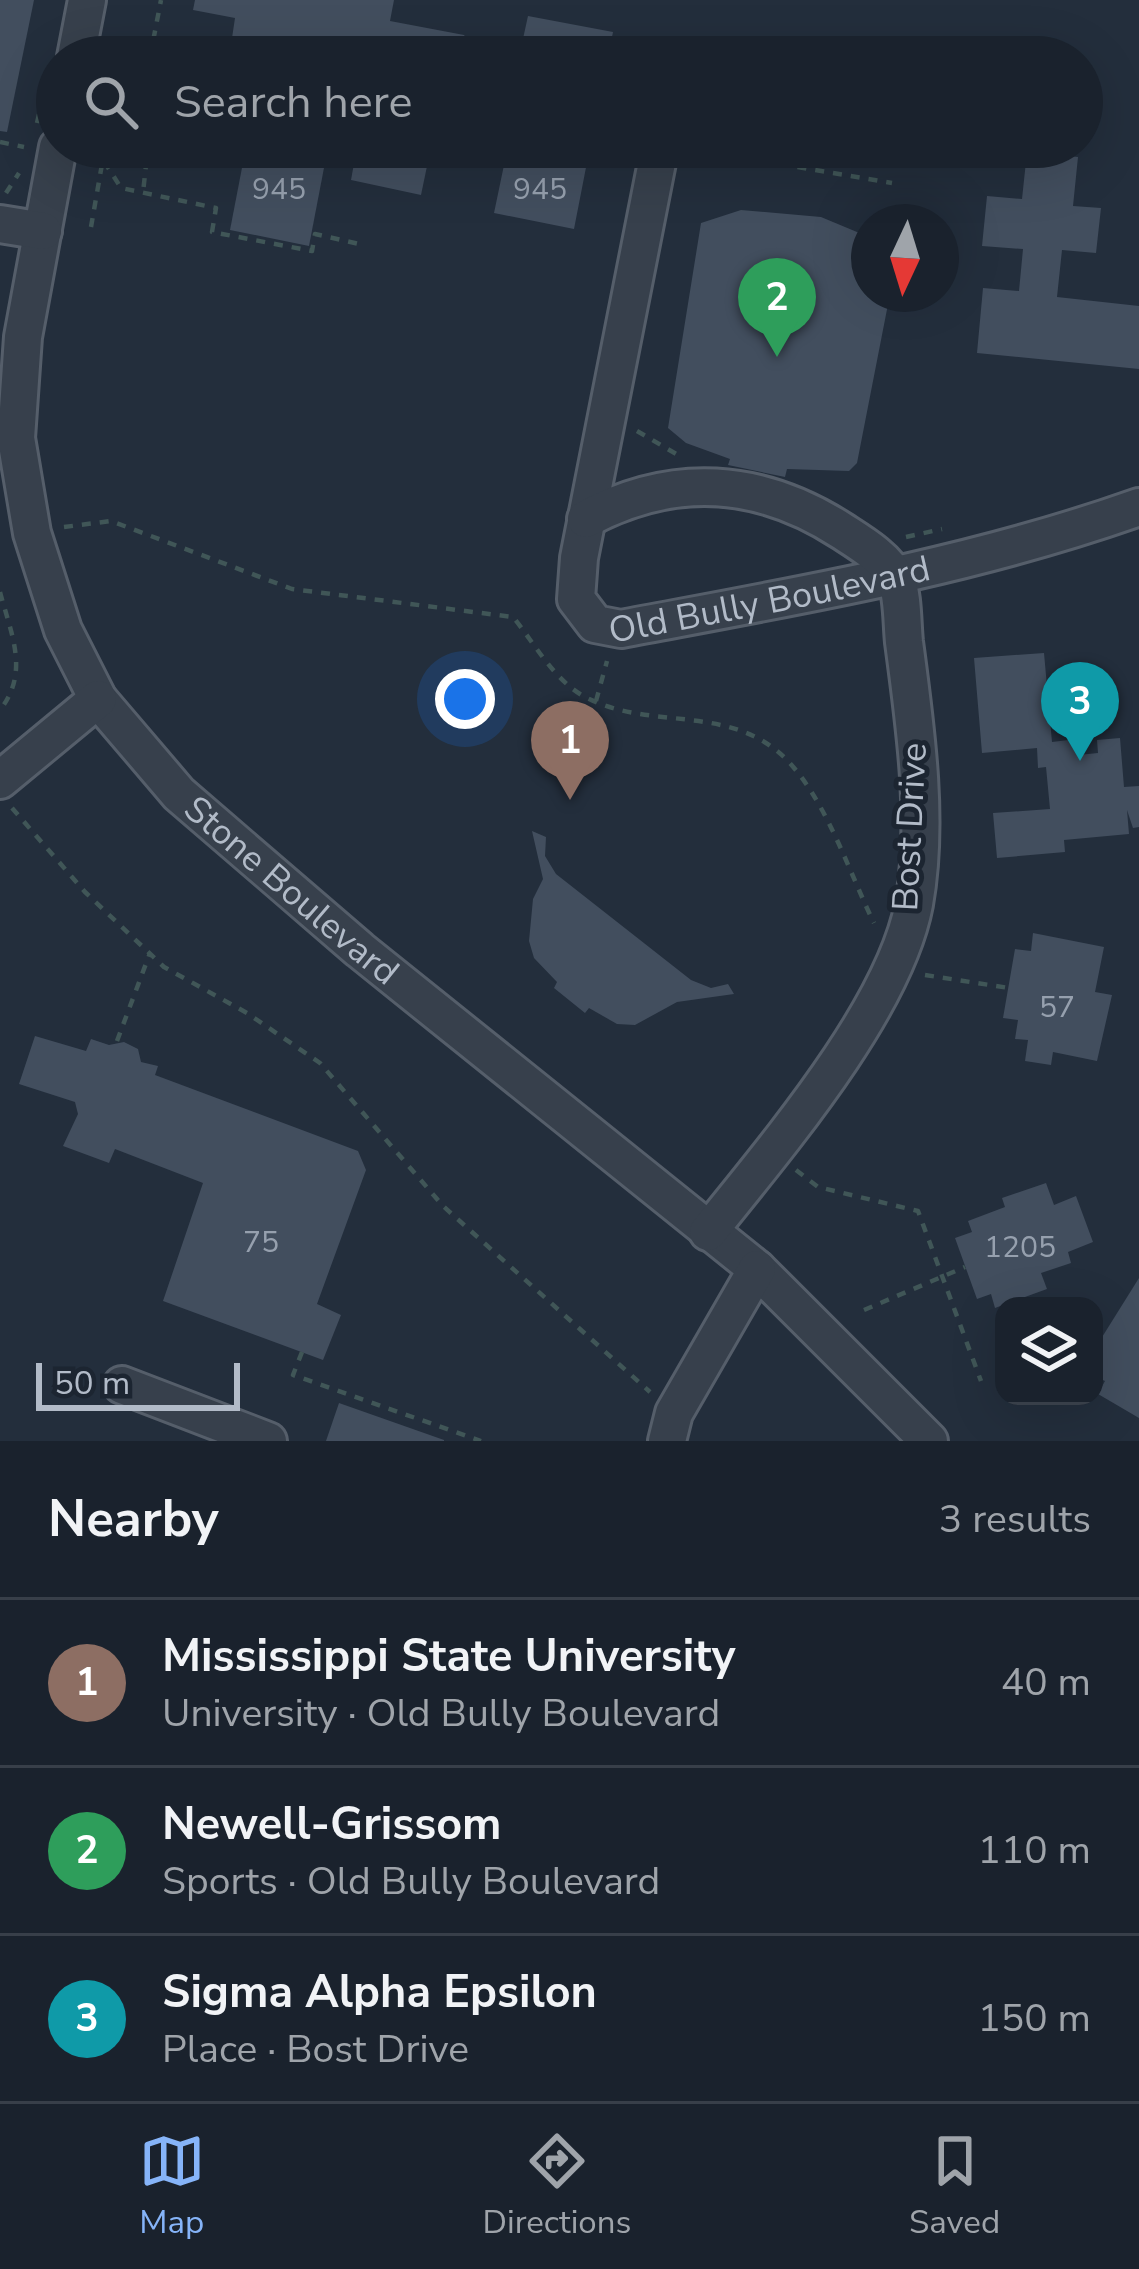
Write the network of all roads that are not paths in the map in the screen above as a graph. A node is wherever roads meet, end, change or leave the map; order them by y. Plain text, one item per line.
1 (88, 0) edge
2 (72, 36) edge
3 (48, 168) edge
4 (640, 168) edge
5 (672, 168) edge
6 (1, 224) edge
7 (43, 232) junction
8 (625, 237) dead end
9 (1139, 508) edge
10 (586, 519) junction
11 (896, 578) junction
12 (98, 699) junction
13 (0, 780) edge
14 (708, 1232) junction
15 (758, 1269) junction
16 (122, 1385) dead end
17 (670, 1427) edge
18 (268, 1441) edge
19 (929, 1441) edge

1 - 2 street
3 - 7 street, Stone Boulevard
4 - 8 street
5 - 10 street, Old Bully Boulevard
6 - 7 street
7 - 12 street, Stone Boulevard
9 - 11 street, Old Bully Boulevard
10 - 11 street
10 - 11 street, Old Bully Boulevard
11 - 14 street, Bost Drive
12 - 13 street
12 - 14 street, Stone Boulevard
14 - 15 street, Stone Boulevard
15 - 17 street
15 - 19 street, Stone Boulevard
16 - 18 street

